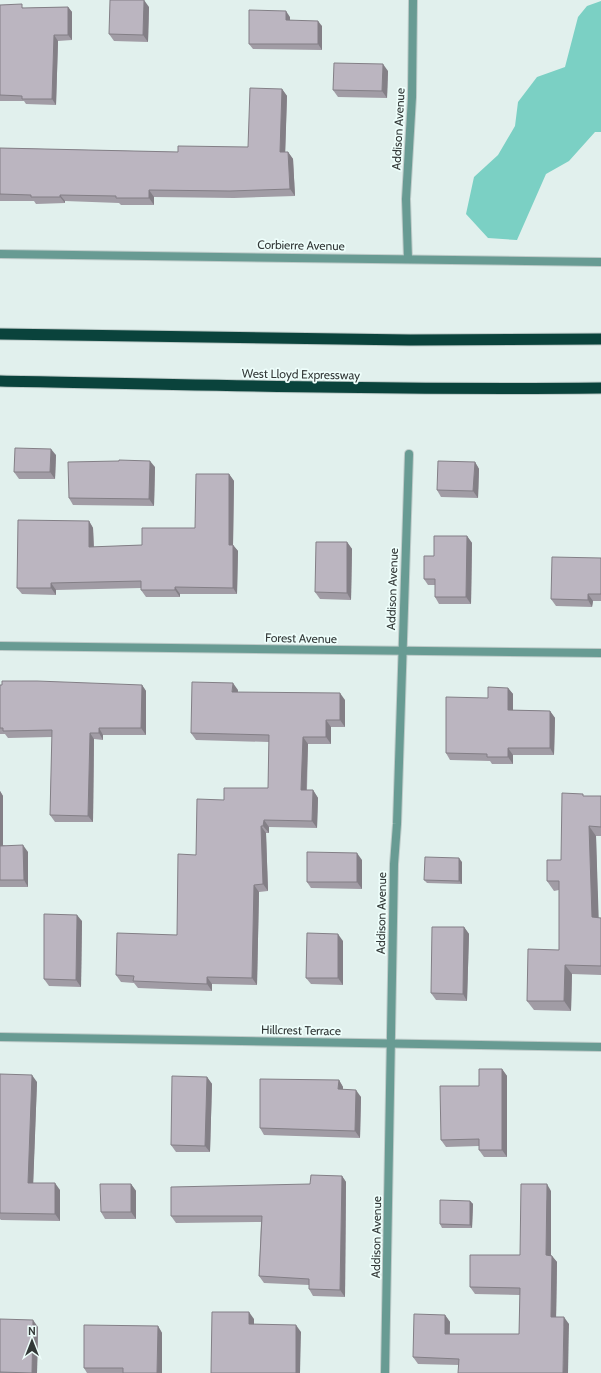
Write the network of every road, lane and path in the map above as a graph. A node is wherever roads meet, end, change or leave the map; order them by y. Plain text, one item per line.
1 (413, 0) edge
2 (0, 254) edge
3 (408, 259) junction
4 (601, 262) edge
5 (0, 334) edge
6 (601, 339) edge
7 (0, 381) edge
8 (601, 388) edge
9 (409, 454) dead end
10 (0, 646) edge
11 (402, 652) junction
12 (601, 653) edge
13 (0, 1037) edge
14 (392, 1043) junction
15 (601, 1047) edge
16 (385, 1373) edge

1 - 3 street, Addison Avenue
2 - 3 street, Corbierre Avenue
3 - 4 street, Corbierre Avenue
5 - 6 highway
7 - 8 highway, West Lloyd Expressway
9 - 11 street, Addison Avenue
10 - 11 street, Forest Avenue
11 - 12 street, Forest Avenue
11 - 14 street, Addison Avenue
13 - 14 street, Hillcrest Terrace
14 - 15 street, Hillcrest Terrace
14 - 16 street, Addison Avenue

